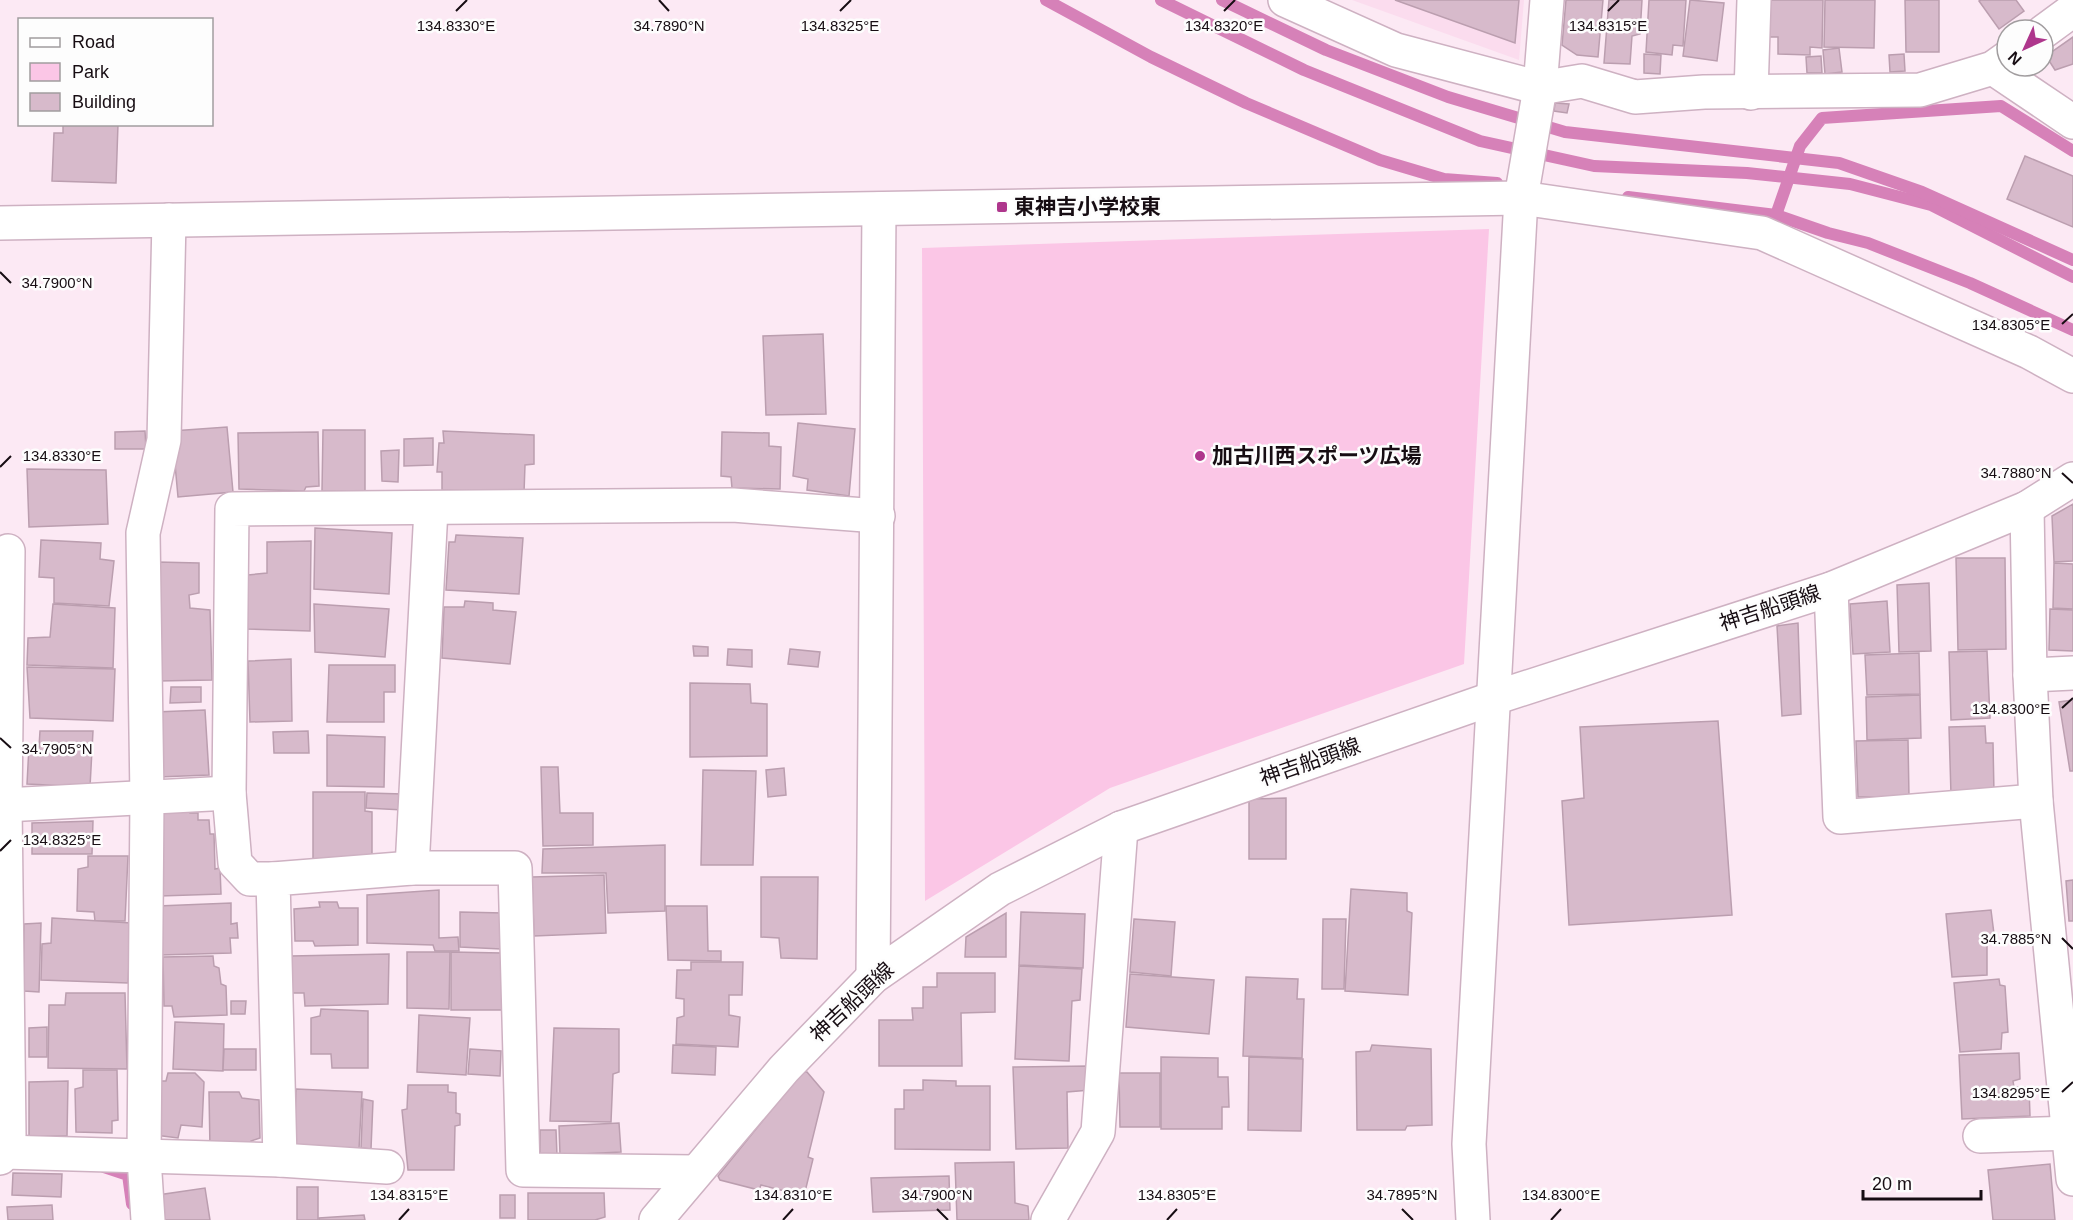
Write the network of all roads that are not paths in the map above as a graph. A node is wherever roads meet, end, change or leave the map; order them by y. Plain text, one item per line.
1 (1285, 0) edge
2 (1547, 0) edge
3 (1754, 0) edge
4 (2073, 10) edge
5 (2055, 23) edge
6 (1995, 65) edge
7 (2019, 78) edge
8 (1540, 88) junction
9 (1751, 93) junction
10 (2073, 122) edge
11 (1521, 198) junction
12 (879, 209) junction
13 (170, 220) junction
14 (0, 223) edge
15 (2073, 376) edge
16 (2073, 479) edge
17 (2027, 508) junction
18 (431, 509) junction
19 (878, 516) junction
20 (8, 551) dead end
21 (1831, 589) junction
22 (2073, 673) edge
23 (2030, 675) junction
24 (1494, 698) junction
25 (229, 793) junction
26 (147, 798) junction
27 (2036, 801) junction
28 (5, 805) junction
29 (1121, 828) junction
30 (412, 868) junction
31 (273, 879) junction
32 (873, 977) junction
33 (2071, 1133) edge
34 (1980, 1136) dead end
35 (2, 1155) edge
36 (144, 1158) junction
37 (280, 1160) junction
38 (387, 1167) dead end
39 (695, 1172) junction
40 (2073, 1179) edge
41 (148, 1220) edge
42 (656, 1220) edge
43 (1048, 1220) edge
44 (1473, 1220) edge

1 - 8 street
2 - 8 street
3 - 9 street
4 - 5 street
6 - 9 street
7 - 10 street
8 - 9 street
8 - 11 street
11 - 12 street
11 - 15 street
11 - 24 street
12 - 13 street
12 - 19 street
13 - 14 street
13 - 26 street
16 - 17 street, 神吉船頭線
17 - 21 street, 神吉船頭線
17 - 23 street
18 - 19 street
18 - 25 street
18 - 30 street
19 - 32 street
20 - 28 street
21 - 24 street, 神吉船頭線
21 - 27 street
22 - 23 street
23 - 27 street
24 - 29 street, 神吉船頭線
24 - 44 street
25 - 26 street
25 - 31 street
26 - 28 street
26 - 36 street
27 - 33 street
28 - 35 street
29 - 32 street, 神吉船頭線
29 - 43 street
30 - 31 street
30 - 39 street
31 - 37 street
32 - 39 street, 神吉船頭線
33 - 34 street
33 - 40 street
35 - 36 street
36 - 37 street
36 - 41 street
37 - 38 street
39 - 42 street, 神吉船頭線

